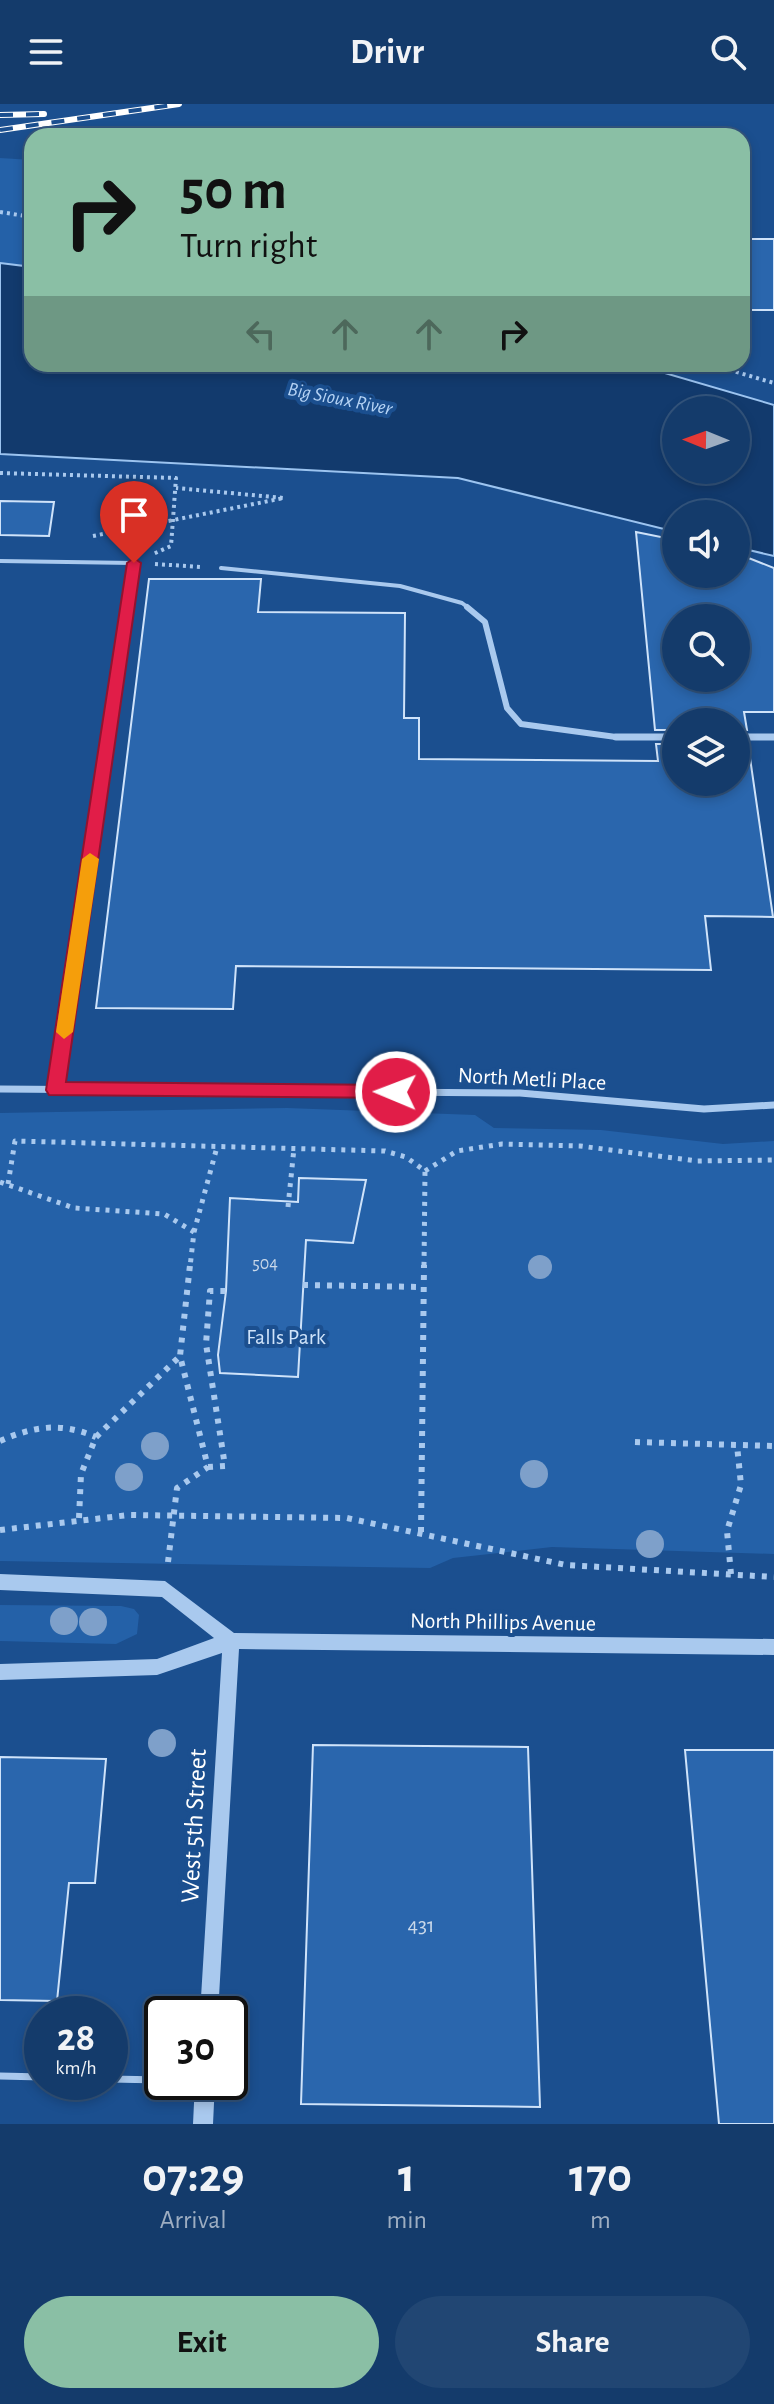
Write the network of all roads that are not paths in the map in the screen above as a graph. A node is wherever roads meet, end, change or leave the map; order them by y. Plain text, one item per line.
1 (0, 561) edge
2 (221, 568) road end
3 (616, 737) joint
4 (662, 737) edge
5 (750, 737) edge
6 (774, 737) edge
7 (0, 1089) edge
8 (55, 1090) junction
9 (774, 1105) edge
10 (0, 1582) edge
11 (231, 1641) junction
12 (774, 1647) edge
13 (0, 1672) edge
14 (210, 1996) edge
15 (0, 2076) edge
16 (24, 2077) edge
17 (204, 2100) edge
18 (203, 2124) edge

1 - 8 lane
2 - 3 lane
3 - 4 street
5 - 6 street
7 - 8 street, North Metli Place
8 - 9 street, North Metli Place
10 - 11 street
11 - 12 street, North Phillips Avenue
11 - 13 street, North Phillips Avenue
11 - 14 street, West 5th Street
15 - 16 lane
17 - 18 street

